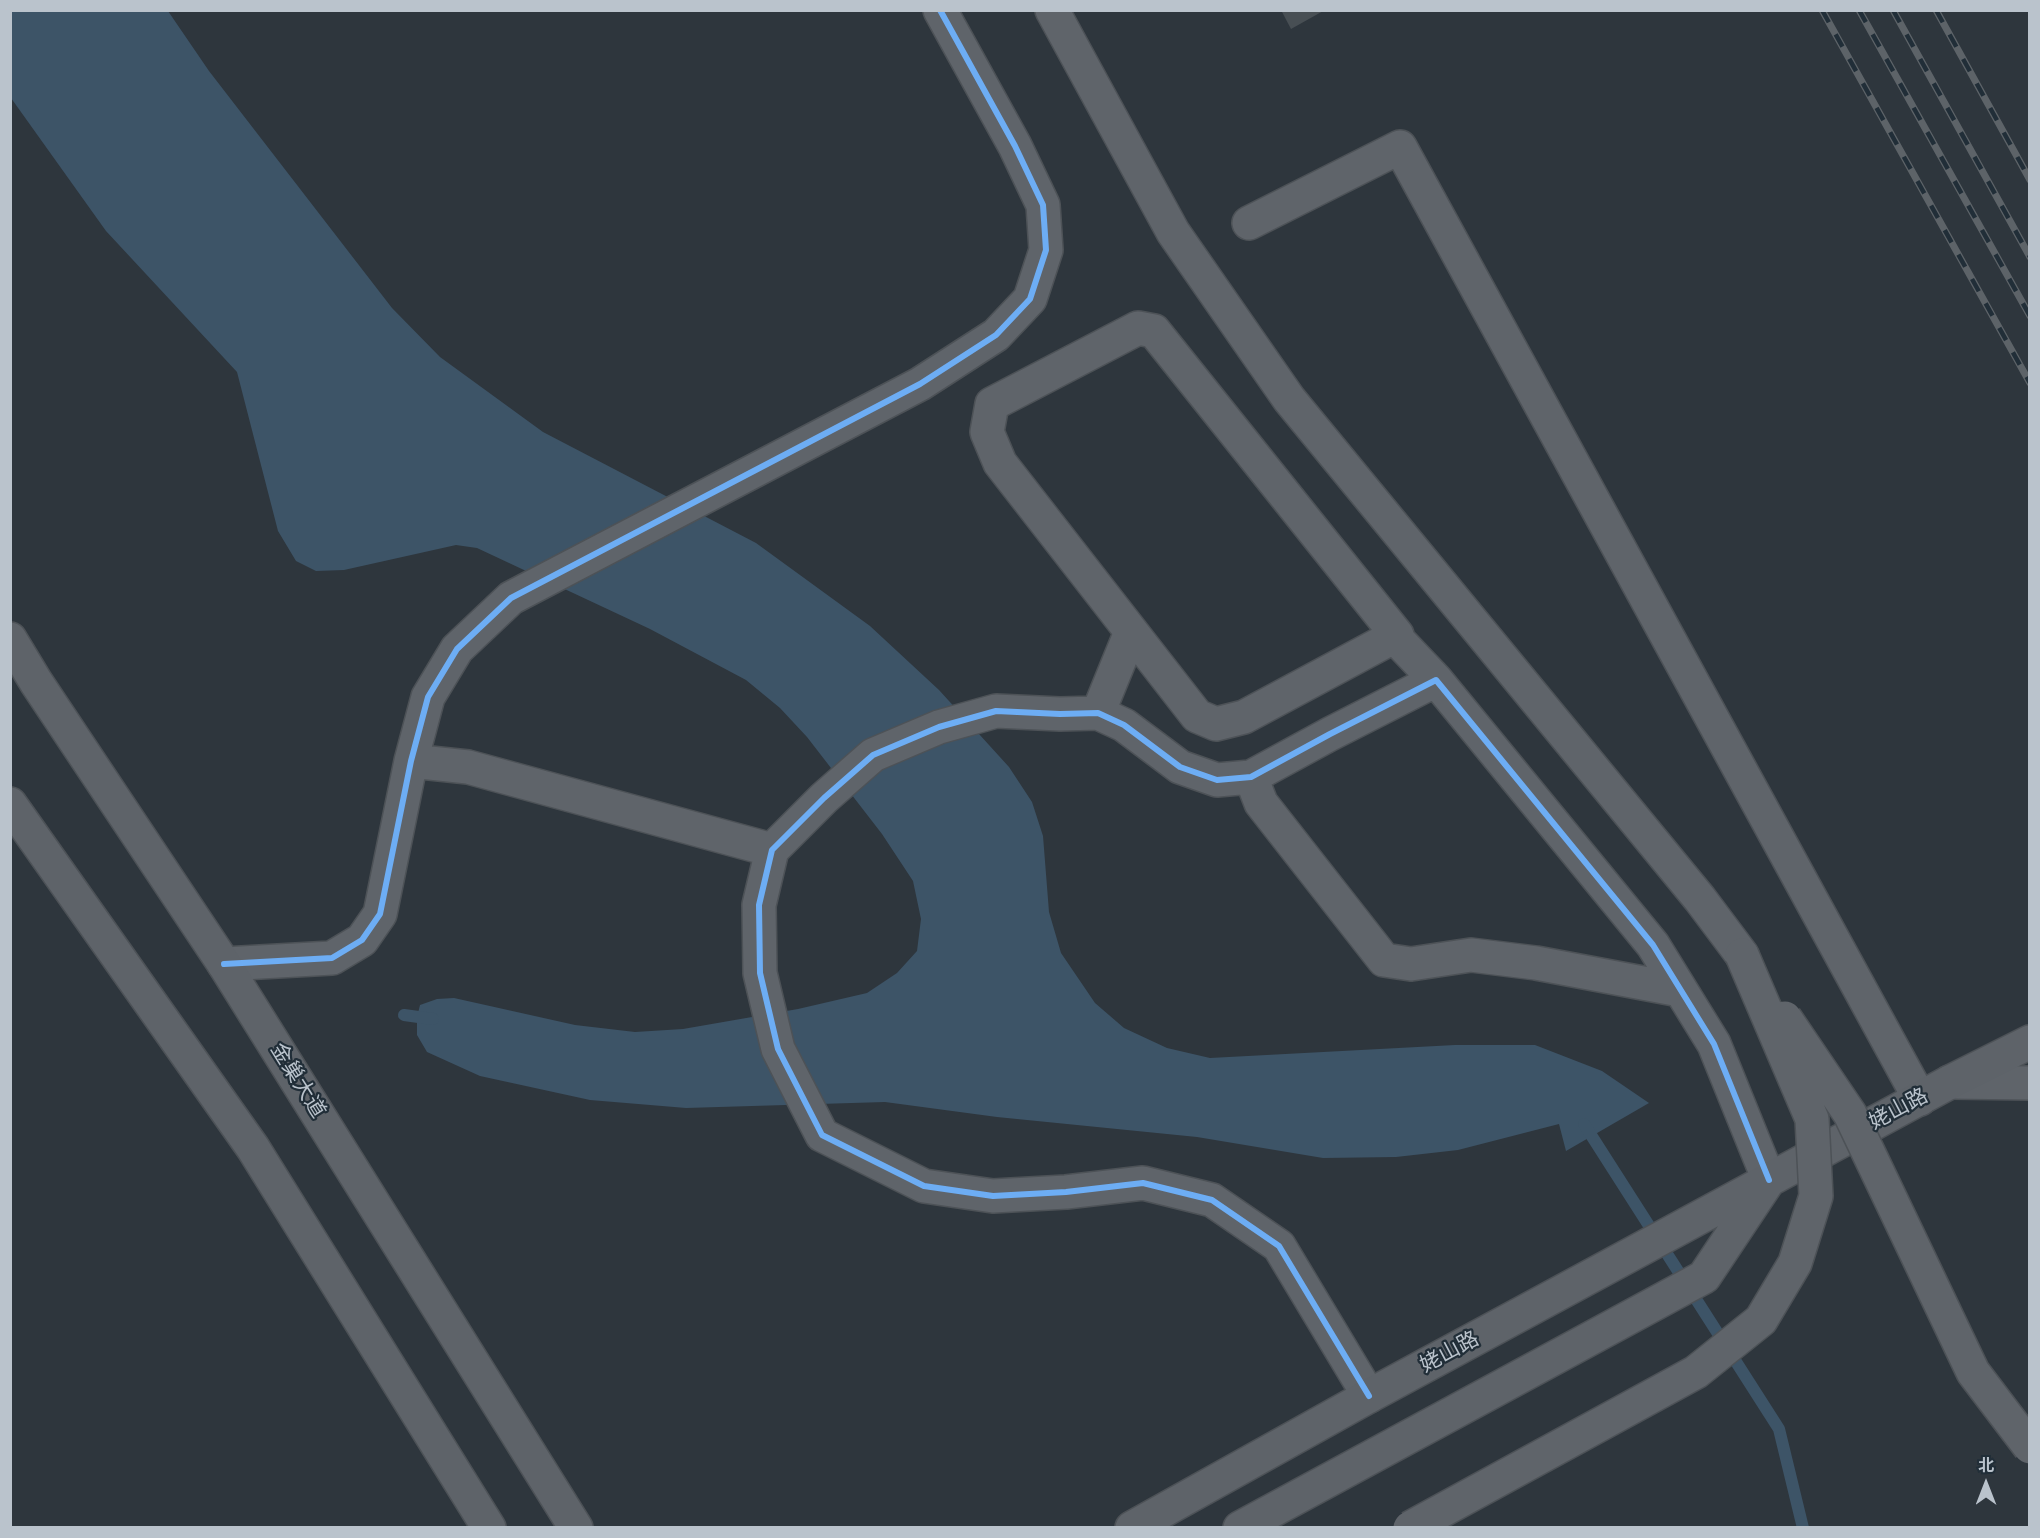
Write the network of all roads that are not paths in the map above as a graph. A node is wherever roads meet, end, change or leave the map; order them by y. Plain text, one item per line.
1 (940, 10) edge
2 (1052, 10) edge
3 (1249, 223) dead end
4 (1131, 632) junction
5 (1395, 637) junction
6 (10, 639) edge
7 (1436, 680) junction
8 (1098, 713) junction
9 (411, 762) junction
10 (1251, 777) junction
11 (10, 804) edge
12 (772, 850) junction
13 (1742, 955) junction
14 (224, 964) junction
15 (1680, 990) junction
16 (2030, 1042) edge
17 (1950, 1083) junction
18 (2030, 1083) edge
19 (1920, 1099) junction
20 (1769, 1180) junction
21 (1369, 1396) junction
22 (2030, 1447) edge
23 (489, 1527) edge
24 (576, 1527) edge
25 (1132, 1527) edge
26 (1240, 1527) edge
27 (1410, 1527) edge

1 - 9 street
2 - 13 street
3 - 19 street
4 - 5 street
4 - 5 street
4 - 8 street
5 - 7 street
6 - 14 main road, 金巢大道
7 - 10 street
7 - 15 street
8 - 10 street
8 - 12 street
9 - 12 street
9 - 14 street
10 - 15 street
11 - 23 main road
12 - 21 street
13 - 22 street, bridge
13 - 27 street, bridge
14 - 24 main road, 金巢大道
15 - 20 street
16 - 17 main road, 姥山路
17 - 18 street
17 - 19 main road, 姥山路
19 - 20 main road, 姥山路
20 - 21 main road, 姥山路
20 - 26 main road, 姥山路
21 - 25 main road, 姥山路

